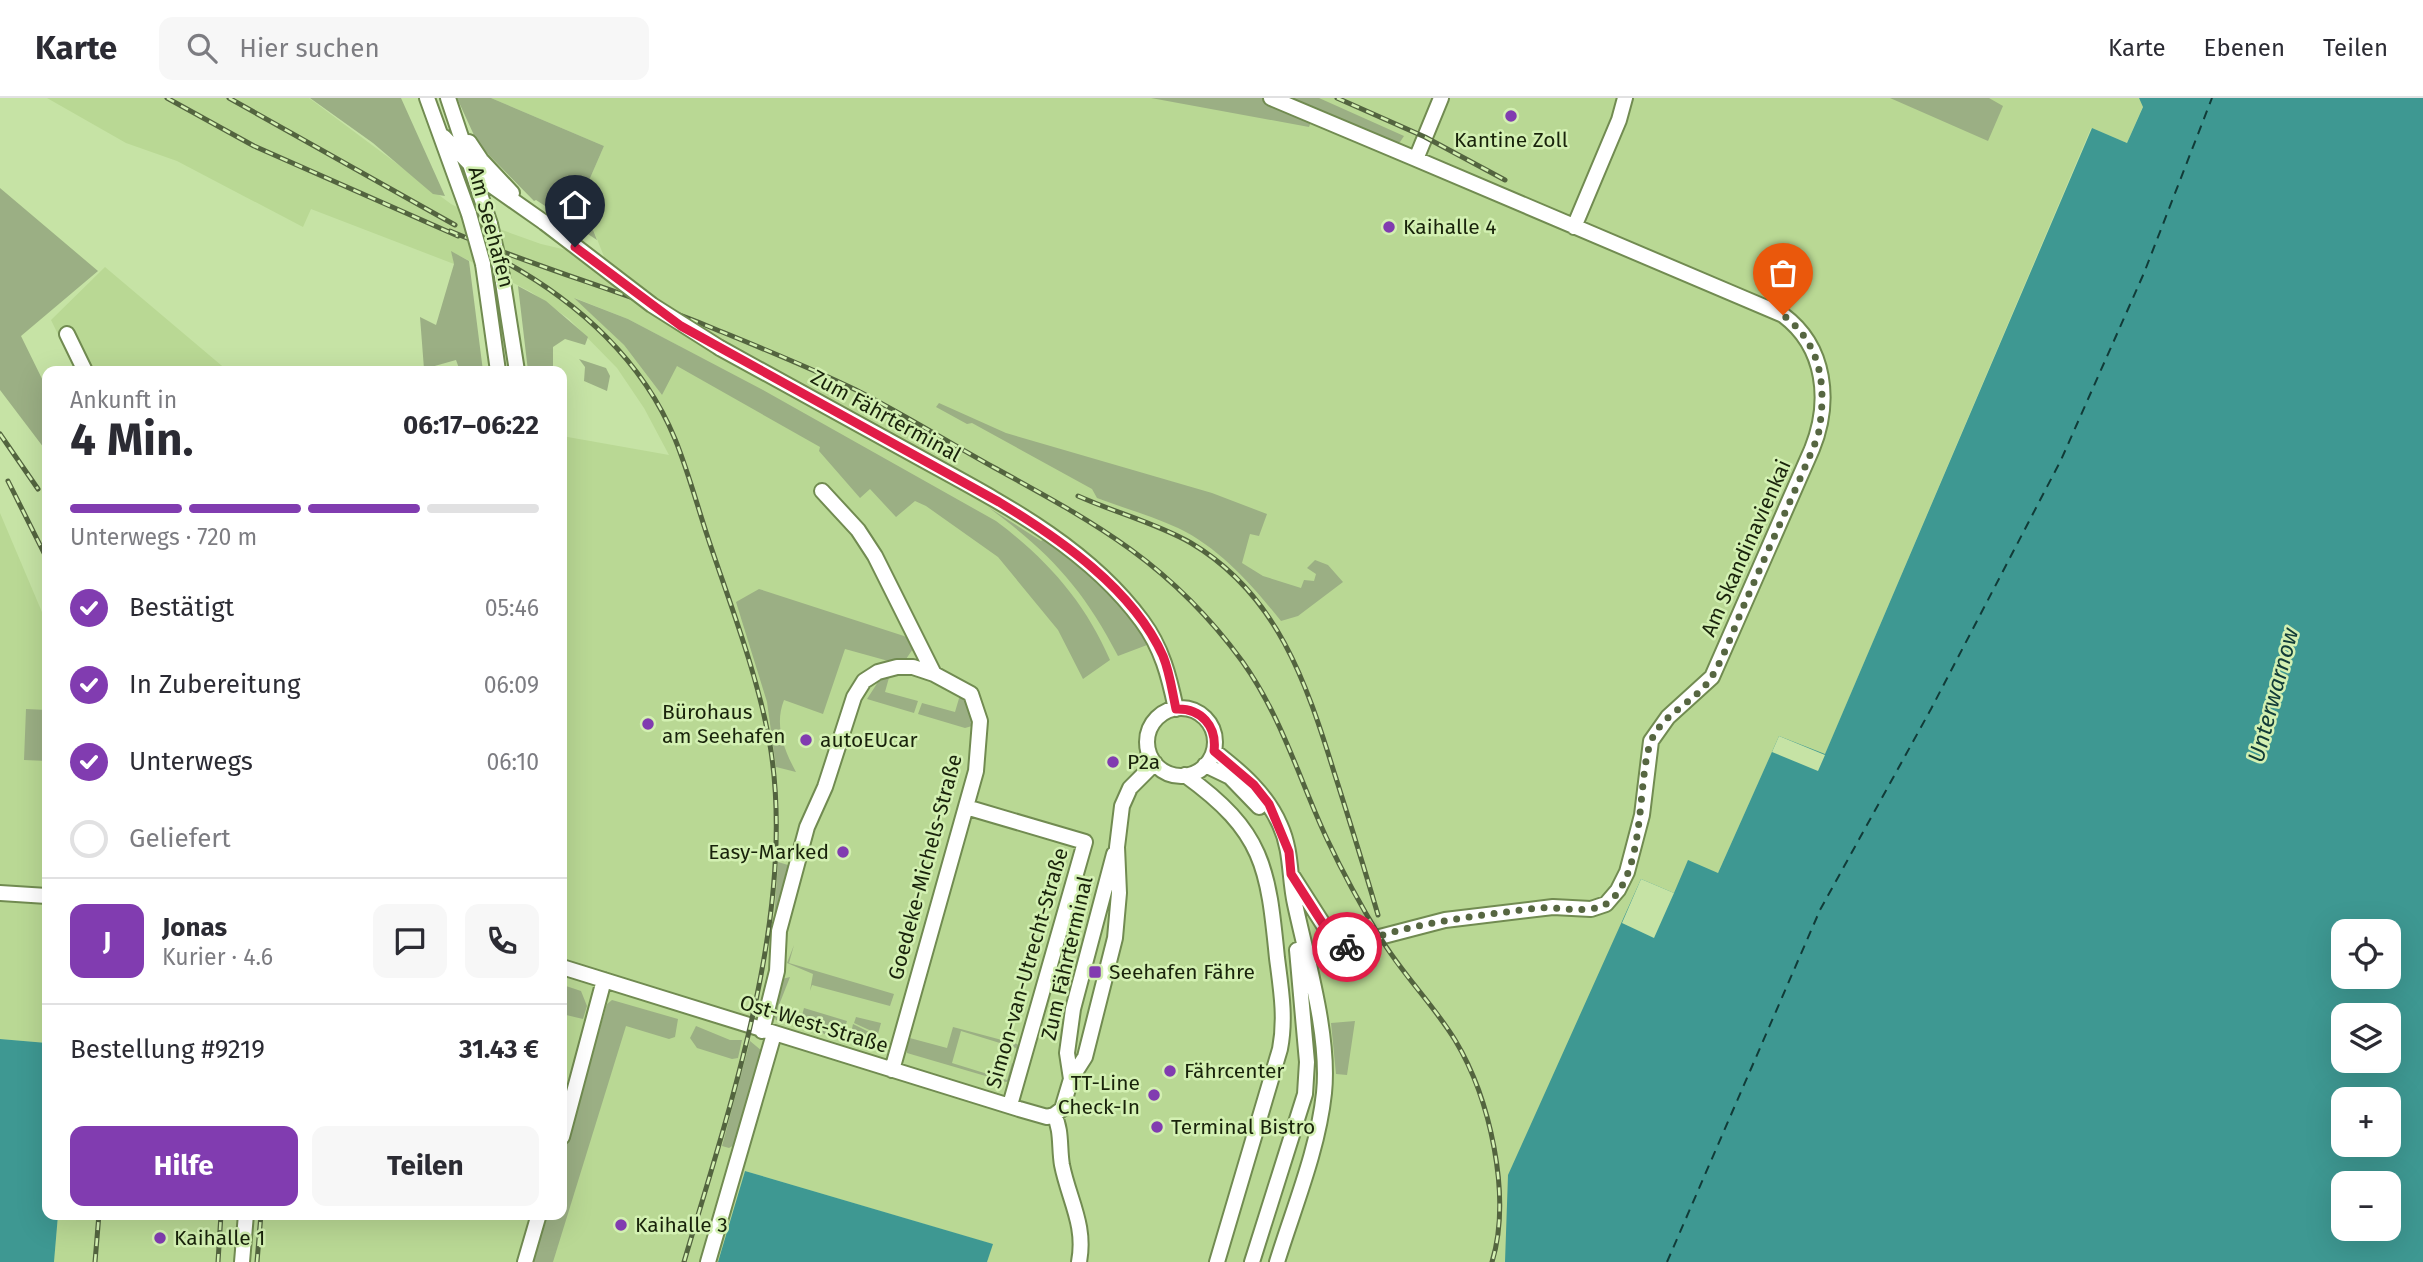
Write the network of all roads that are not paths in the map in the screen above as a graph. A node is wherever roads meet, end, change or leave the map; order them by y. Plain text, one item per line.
1 (427, 98) edge
2 (448, 98) edge
3 (1271, 98) edge
4 (1441, 98) edge
5 (1625, 98) edge
6 (458, 124) junction
7 (444, 137) junction
8 (1416, 159) junction
9 (472, 169) junction
10 (522, 204) junction
11 (1573, 227) junction
12 (67, 334) dead end
13 (83, 366) edge
14 (497, 366) edge
15 (516, 366) edge
16 (822, 491) dead end
17 (934, 674) junction
18 (1176, 709) junction
19 (1214, 751) junction
20 (1155, 763) junction
21 (1205, 765) junction
22 (1185, 775) junction
23 (966, 807) junction
24 (1117, 846) junction
25 (1291, 874) junction
26 (0, 893) edge
27 (42, 896) edge
28 (1339, 949) junction
29 (1303, 957) junction
30 (567, 969) edge
31 (604, 980) junction
32 (768, 1032) junction
33 (892, 1070) junction
34 (1071, 1079) junction
35 (1010, 1105) junction
36 (1054, 1115) junction
37 (567, 1118) edge
38 (246, 1220) edge
39 (537, 1220) edge
40 (242, 1262) edge
41 (525, 1262) edge
42 (708, 1262) edge
43 (1079, 1262) edge
44 (1217, 1262) edge
45 (1252, 1262) edge
46 (1277, 1262) edge

1 - 7 street, Am Seehafen
2 - 6 street, Am Seehafen
3 - 8 street, Am Skandinavienkai
4 - 8 street
5 - 11 street
6 - 9 street, Am Seehafen
6 - 10 street, Zum Fährterminal
7 - 9 street, Zum Fährterminal
7 - 14 street, Am Seehafen, bridge
8 - 11 street, Am Skandinavienkai
9 - 10 street, Zum Fährterminal
9 - 15 street, Am Seehafen, bridge
10 - 18 street, Zum Fährterminal, bridge
11 - 28 street, Am Skandinavienkai
12 - 13 street
16 - 17 street
17 - 23 street, Goedeke-Michels-Straße
17 - 32 street, Goedeke-Michels-Straße
18 - 19 street
18 - 20 street
19 - 21 street
19 - 25 street
20 - 22 street
20 - 24 street, Zum Fährterminal
21 - 22 street
21 - 29 street
22 - 44 street
23 - 33 street, Goedeke-Michels-Straße
23 - 35 street, Simon-van-Utrecht-Straße
24 - 34 street, Zum Fährterminal
24 - 34 street, Zum Fährterminal
25 - 28 street
25 - 29 street
26 - 27 street
28 - 29 street, Am Skandinavienkai
29 - 45 street
29 - 46 street
30 - 31 street, Ost-West-Straße
31 - 32 street, Ost-West-Straße
31 - 37 street
32 - 33 street, Ost-West-Straße
32 - 42 street, Goedeke-Michels-Straße
33 - 35 street, Ost-West-Straße
34 - 36 street, Zum Fährterminal
35 - 36 street, Ost-West-Straße
36 - 43 street
38 - 40 street
39 - 41 street

